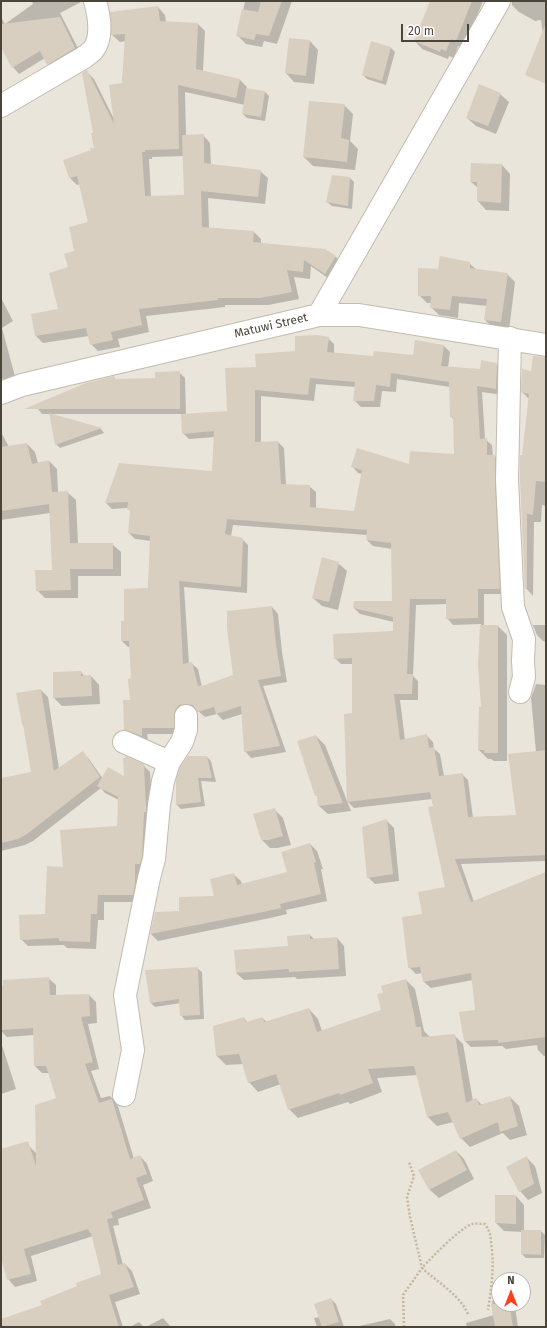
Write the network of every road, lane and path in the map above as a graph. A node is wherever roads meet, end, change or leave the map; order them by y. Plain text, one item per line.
1 (95, 1) edge
2 (499, 1) edge
3 (1, 106) edge
4 (319, 315) junction
5 (510, 338) junction
6 (546, 345) edge
7 (1, 393) edge
8 (520, 692) dead end
9 (186, 716) dead end
10 (124, 742) dead end
11 (169, 762) junction
12 (124, 1096) dead end
13 (408, 1162) dead end
14 (422, 1268) junction
15 (488, 1310) dead end
16 (468, 1314) dead end
17 (404, 1327) edge

1 - 3 street
2 - 4 street
4 - 5 street, Matuwi Street
4 - 7 street, Matuwi Street
5 - 6 street, Matuwi Street
5 - 8 street
9 - 11 street
10 - 11 street
11 - 12 street
13 - 14 path
14 - 15 path
14 - 16 path
14 - 17 path

